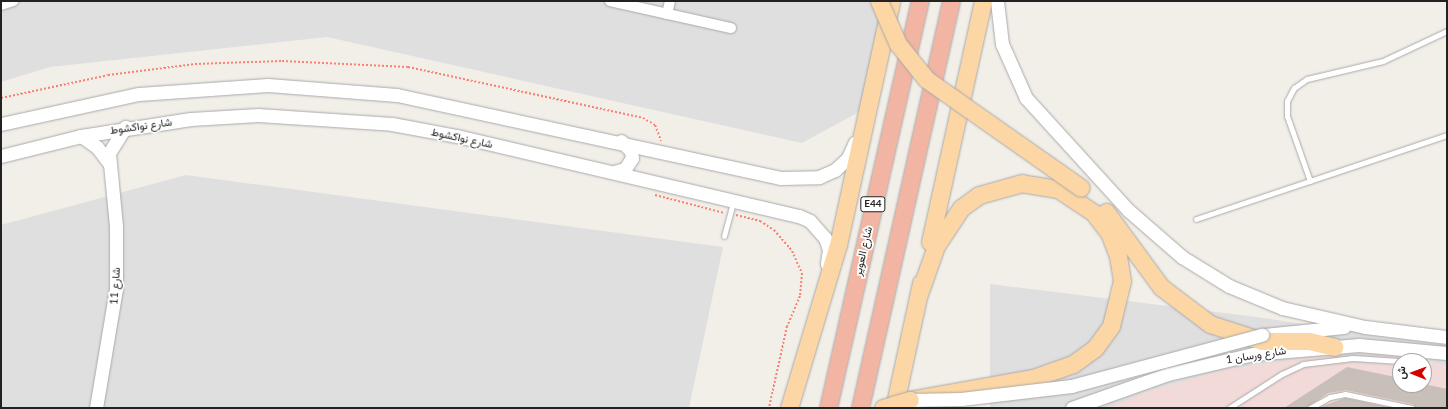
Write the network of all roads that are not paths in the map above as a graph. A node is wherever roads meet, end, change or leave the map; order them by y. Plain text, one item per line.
1 (12, 1) edge
2 (610, 1) edge
3 (670, 1) edge
4 (878, 1) edge
5 (891, 1) edge
6 (920, 1) edge
7 (951, 1) edge
8 (983, 1) edge
9 (997, 1) edge
10 (1, 5) edge
11 (667, 14) junction
12 (731, 28) dead end
13 (1447, 32) edge
14 (873, 81) junction
15 (1, 124) edge
16 (125, 127) junction
17 (1447, 135) edge
18 (81, 136) junction
19 (621, 141) junction
20 (1, 156) edge
21 (108, 163) junction
22 (612, 172) junction
23 (1310, 180) junction
24 (734, 200) junction
25 (1196, 219) dead end
26 (724, 236) dead end
27 (919, 294) junction
28 (814, 322) junction
29 (1366, 326) junction
30 (1447, 337) edge
31 (1334, 347) junction
32 (1447, 353) edge
33 (1392, 360) edge
34 (910, 400) junction
35 (96, 408) edge
36 (789, 408) edge
37 (828, 408) edge
38 (860, 408) edge
39 (883, 408) edge
40 (894, 408) edge
41 (1072, 408) edge
42 (1229, 408) edge
43 (1310, 408) edge
44 (1412, 408) edge

1 - 10 street
2 - 11 street
3 - 11 street
4 - 31 main road, bridge
5 - 14 main road
6 - 37 highway, شارع العوير / E44
7 - 38 highway
8 - 27 main road
9 - 29 street
11 - 12 street
13 - 23 lane
14 - 19 street
14 - 28 main road
15 - 19 street
16 - 18 street, شارع نواكشوط
16 - 21 street, شارع 11
16 - 22 street, شارع نواكشوط
17 - 23 lane
18 - 20 street, شارع نواكشوط
18 - 21 street, شارع 11
19 - 22 street
21 - 35 street, شارع 11
22 - 24 street, شارع نواكشوط
23 - 25 lane
24 - 26 lane
24 - 28 street, شارع نواكشوط
27 - 34 main road, bridge
27 - 40 main road
28 - 36 main road
29 - 30 street
29 - 34 street, bridge
31 - 32 street, شارع ورسان 1
31 - 41 street, شارع ورسان 1
33 - 42 lane
34 - 39 main road, bridge
43 - 44 lane

